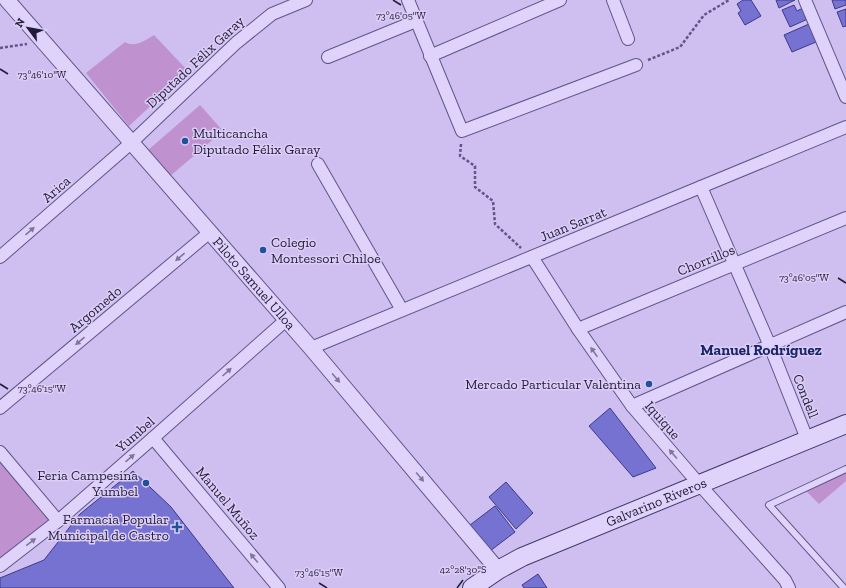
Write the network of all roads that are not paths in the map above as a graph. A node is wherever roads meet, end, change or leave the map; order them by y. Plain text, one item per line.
1 (7, 0) edge
2 (306, 0) edge
3 (408, 0) edge
4 (560, 0) edge
5 (613, 0) edge
6 (805, 0) edge
7 (416, 21) junction
8 (628, 39) dead end
9 (430, 56) junction
10 (328, 57) dead end
11 (636, 65) road end
12 (846, 97) edge
13 (846, 127) edge
14 (131, 143) junction
15 (318, 164) dead end
16 (701, 187) junction
17 (846, 218) edge
18 (210, 232) junction
19 (1, 254) edge
20 (532, 257) junction
21 (734, 264) junction
22 (402, 310) junction
23 (846, 312) edge
24 (286, 320) junction
25 (578, 329) junction
26 (770, 346) junction
27 (310, 348) junction
28 (632, 406) junction
29 (0, 408) edge
30 (846, 424) edge
31 (153, 438) junction
32 (807, 439) junction
33 (0, 452) edge
34 (846, 469) edge
35 (699, 484) junction
36 (58, 521) junction
37 (0, 566) edge
38 (498, 570) junction
39 (279, 588) edge
40 (472, 588) edge
41 (789, 588) edge
42 (845, 588) edge

1 - 14 street, Piloto Samuel Ulloa
2 - 14 street, Diputado Félix Garay
3 - 7 street
4 - 9 street
5 - 8 street
6 - 12 street
7 - 9 street
7 - 10 street
9 - 11 street
13 - 16 street, Juan Sarrat
14 - 18 street, Piloto Samuel Ulloa
19 -> 14 street, Arica
15 - 22 street
16 - 20 street, Juan Sarrat
16 - 21 street, Condell
17 - 21 street, Chorrillos
18 - 24 street, Piloto Samuel Ulloa
18 -> 29 street, Argomedo
20 - 22 street, Juan Sarrat
20 - 25 street, Iquique
21 - 25 street, Chorrillos
21 - 26 street, Condell
22 - 27 street, Juan Sarrat
23 - 26 street
24 - 27 street, Piloto Samuel Ulloa
31 -> 24 street, Yumbel
28 -> 25 street, Iquique
26 - 28 street
26 - 32 street, Condell
27 -> 38 street, Piloto Samuel Ulloa
35 -> 28 street, Iquique
30 - 32 main road, Galvarino Riveros
36 -> 31 street, Yumbel
39 -> 31 street, Manuel Muñoz
32 - 35 main road, Galvarino Riveros
33 - 36 street
34 - 42 lane
35 - 38 main road, Galvarino Riveros
35 - 41 street, Iquique
37 -> 36 street, Yumbel
38 - 40 main road, Galvarino Riveros

